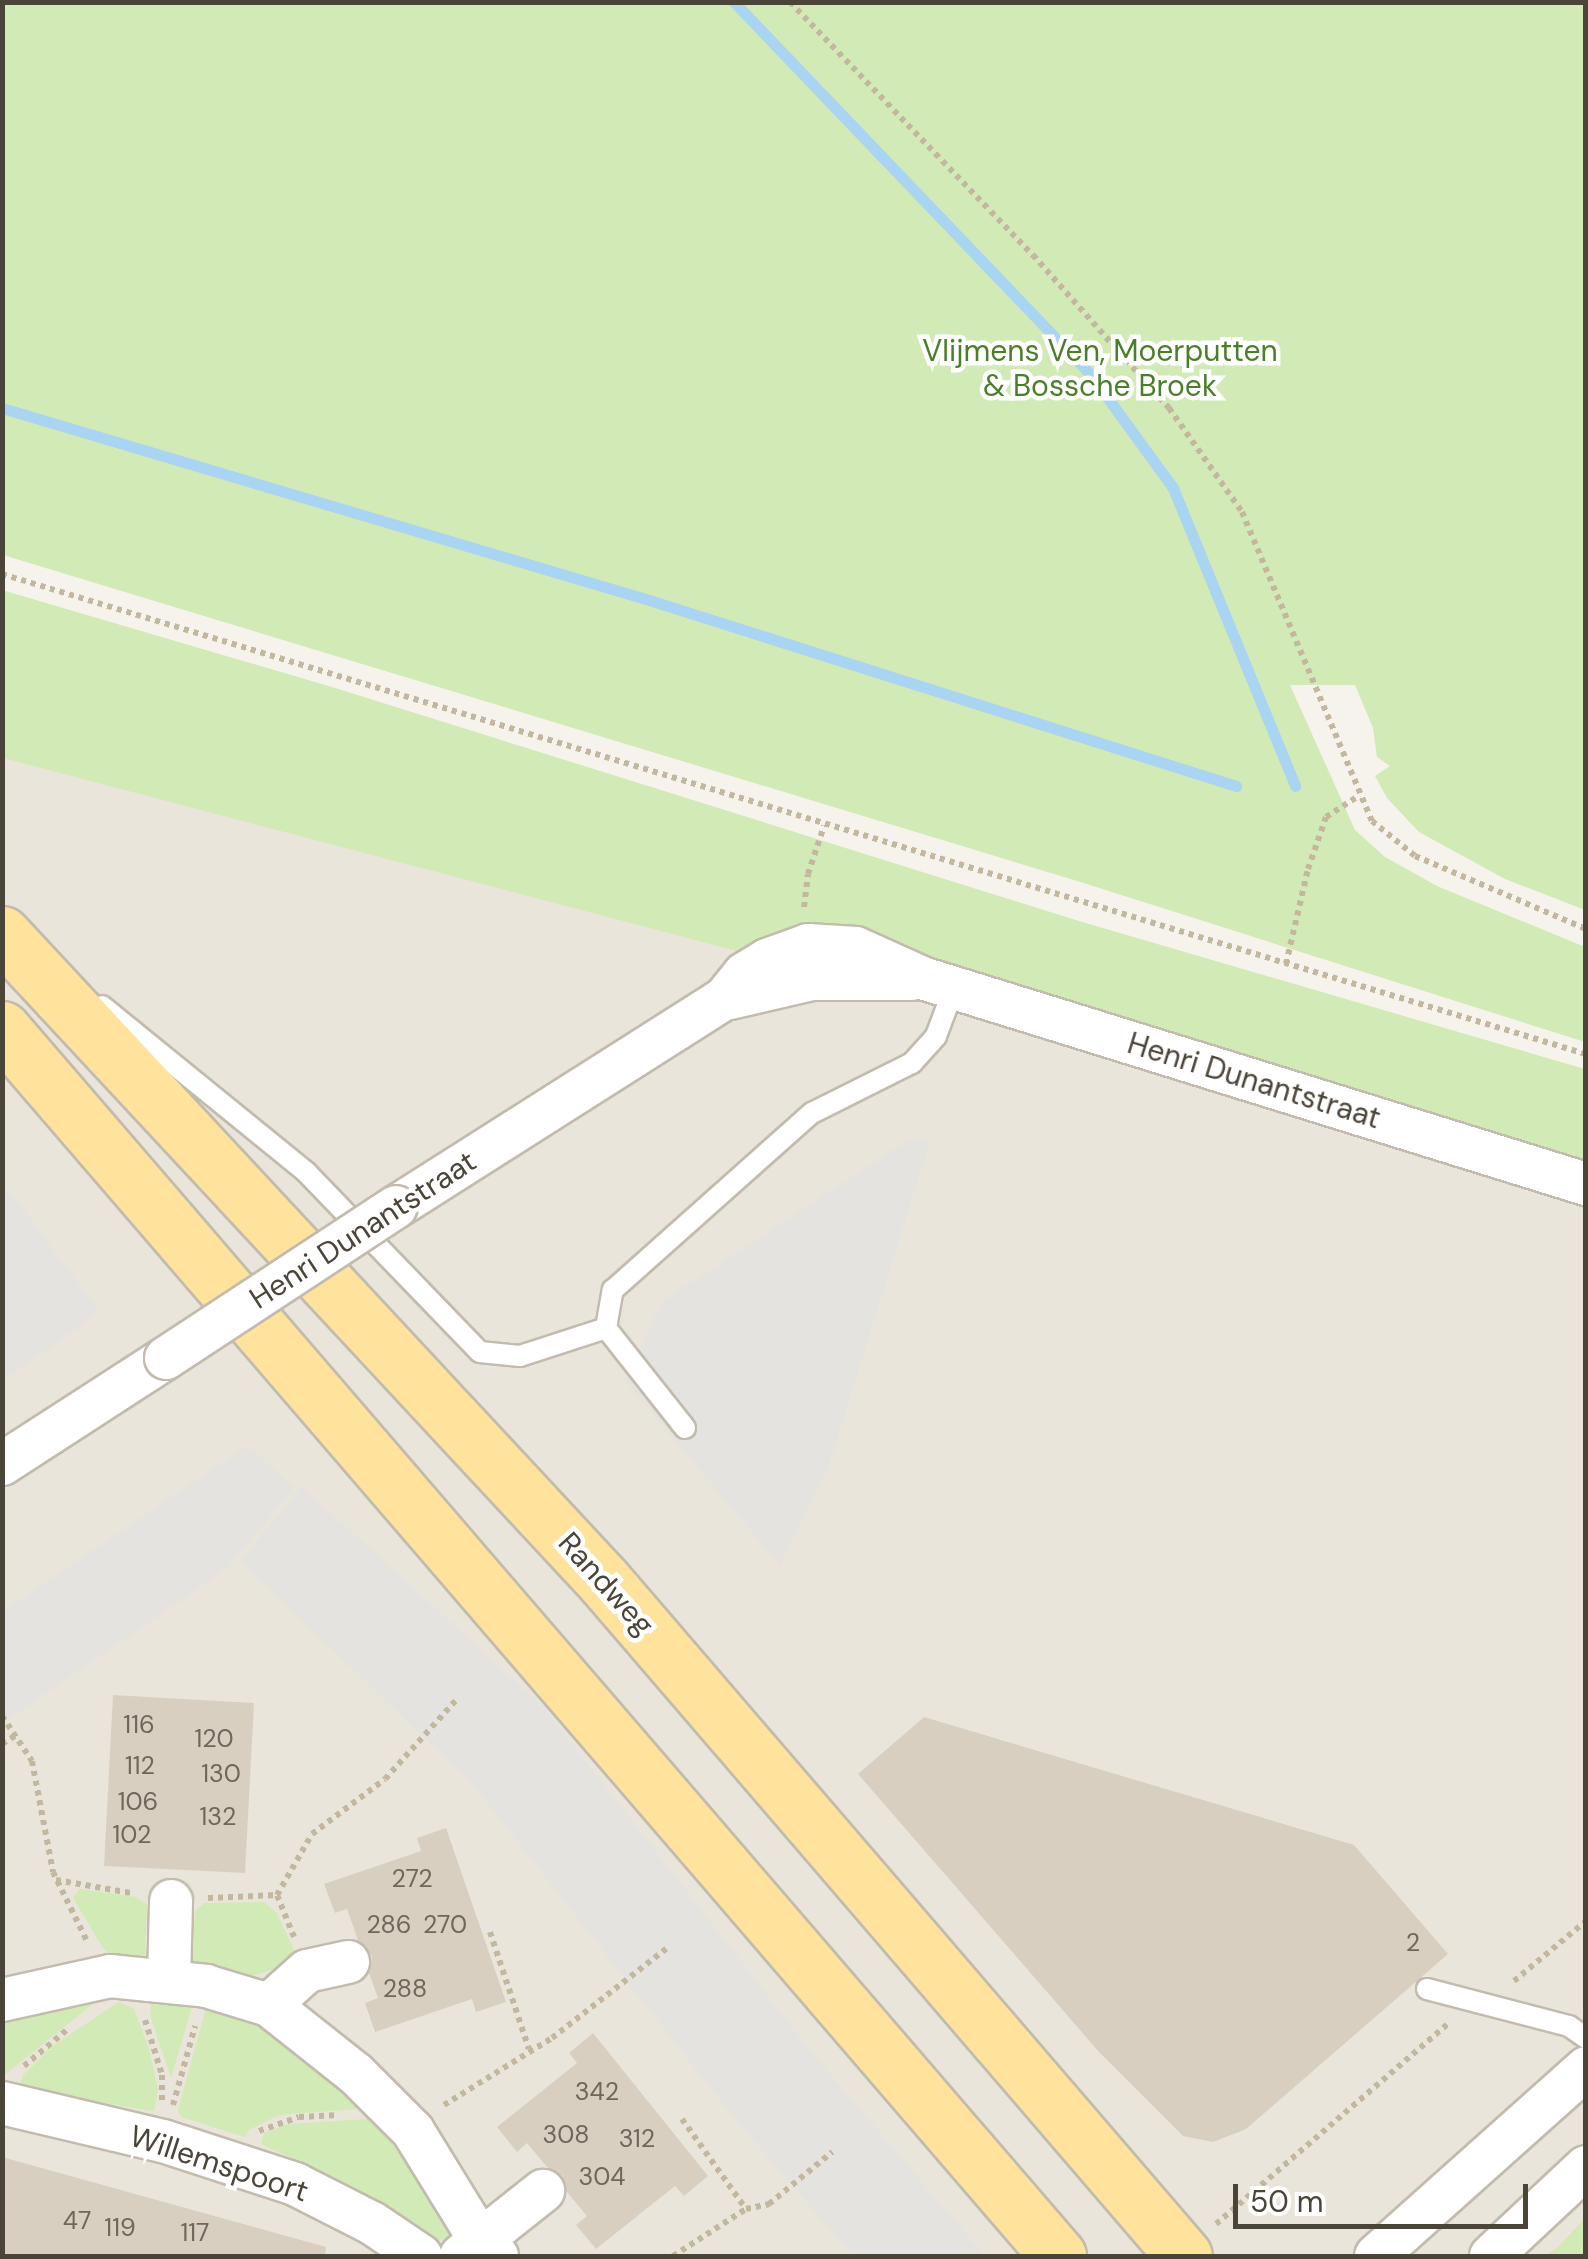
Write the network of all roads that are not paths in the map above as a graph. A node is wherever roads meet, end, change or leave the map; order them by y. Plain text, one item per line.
1 (2, 925) edge
2 (2, 934) edge
3 (938, 983) junction
4 (2, 1030) edge
5 (1586, 1184) edge
6 (606, 1328) junction
7 (686, 1428) dead end
8 (2, 1464) edge
9 (170, 1900) dead end
10 (328, 1966) road end
11 (154, 1979) junction
12 (1426, 1989) dead end
13 (2, 2000) edge
14 (269, 2005) junction
15 (1586, 2038) edge
16 (1586, 2068) edge
17 (2, 2103) edge
18 (1586, 2167) edge
19 (542, 2191) dead end
20 (1200, 2240) edge
21 (480, 2252) edge
22 (422, 2256) edge
23 (1058, 2256) edge
24 (1376, 2256) edge
25 (1492, 2256) edge

1 - 6 lane
2 - 20 main road, Randweg
3 - 5 street, Henri Dunantstraat
3 - 6 lane
3 - 8 street, Henri Dunantstraat, bridge
4 - 23 main road
6 - 7 lane
9 - 11 street
10 - 14 street
11 - 13 street
11 - 14 street
12 - 15 lane
14 - 21 street
16 - 24 street
17 - 22 street, Willemspoort
18 - 25 street
19 - 21 street

